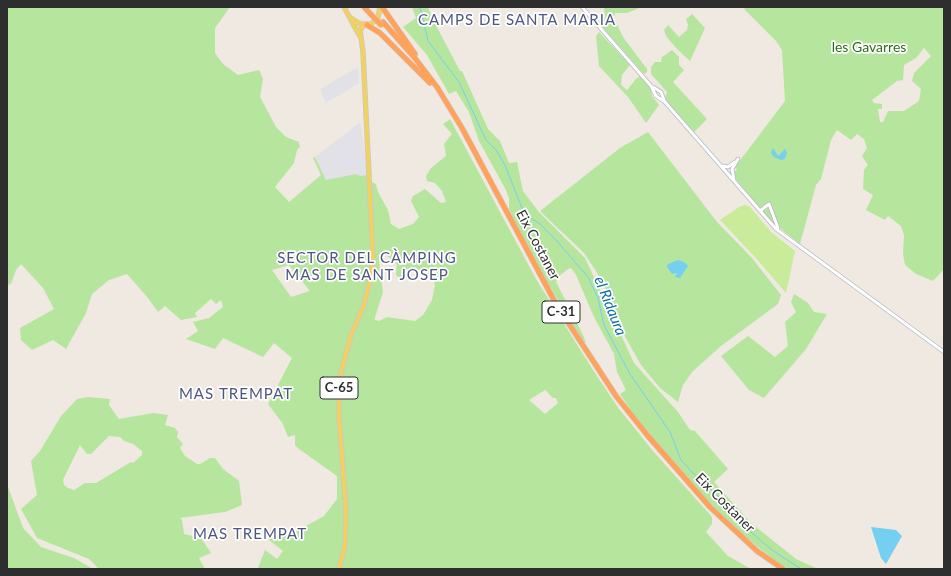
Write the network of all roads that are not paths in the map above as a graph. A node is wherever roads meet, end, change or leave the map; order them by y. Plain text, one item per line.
1 (344, 7) edge
2 (364, 7) edge
3 (369, 7) edge
4 (381, 7) edge
5 (582, 7) edge
6 (351, 18) junction
7 (382, 24) junction
8 (366, 25) junction
9 (362, 45) junction
10 (431, 82) junction
11 (656, 92) junction
12 (660, 96) junction
13 (720, 165) junction
14 (728, 167) junction
15 (732, 169) junction
16 (726, 172) junction
17 (735, 182) junction
18 (760, 210) junction
19 (781, 233) junction
20 (944, 352) edge
21 (339, 569) edge
22 (778, 569) edge
23 (783, 569) edge

1 - 6 main road, C-65
2 - 7 highway, Eix Costaner / C-31, bridge
3 - 7 highway, Eix Costaner / C-31
4 - 8 main road
4 - 10 highway
5 - 11 street
6 - 8 main road, C-65
6 - 9 main road, C-65
7 - 10 highway, Eix Costaner / C-31
8 - 9 main road, C-65
8 - 10 highway
9 - 21 main road, C-65
10 - 22 highway, Eix Costaner / C-31
10 - 23 highway, Eix Costaner / C-31
11 - 12 street
11 - 12 street
12 - 13 street
13 - 14 street
13 - 16 street
14 - 15 street
14 - 16 street
15 - 16 street
15 - 17 street
16 - 17 street
17 - 18 street
18 - 19 street
18 - 19 street
19 - 20 street

